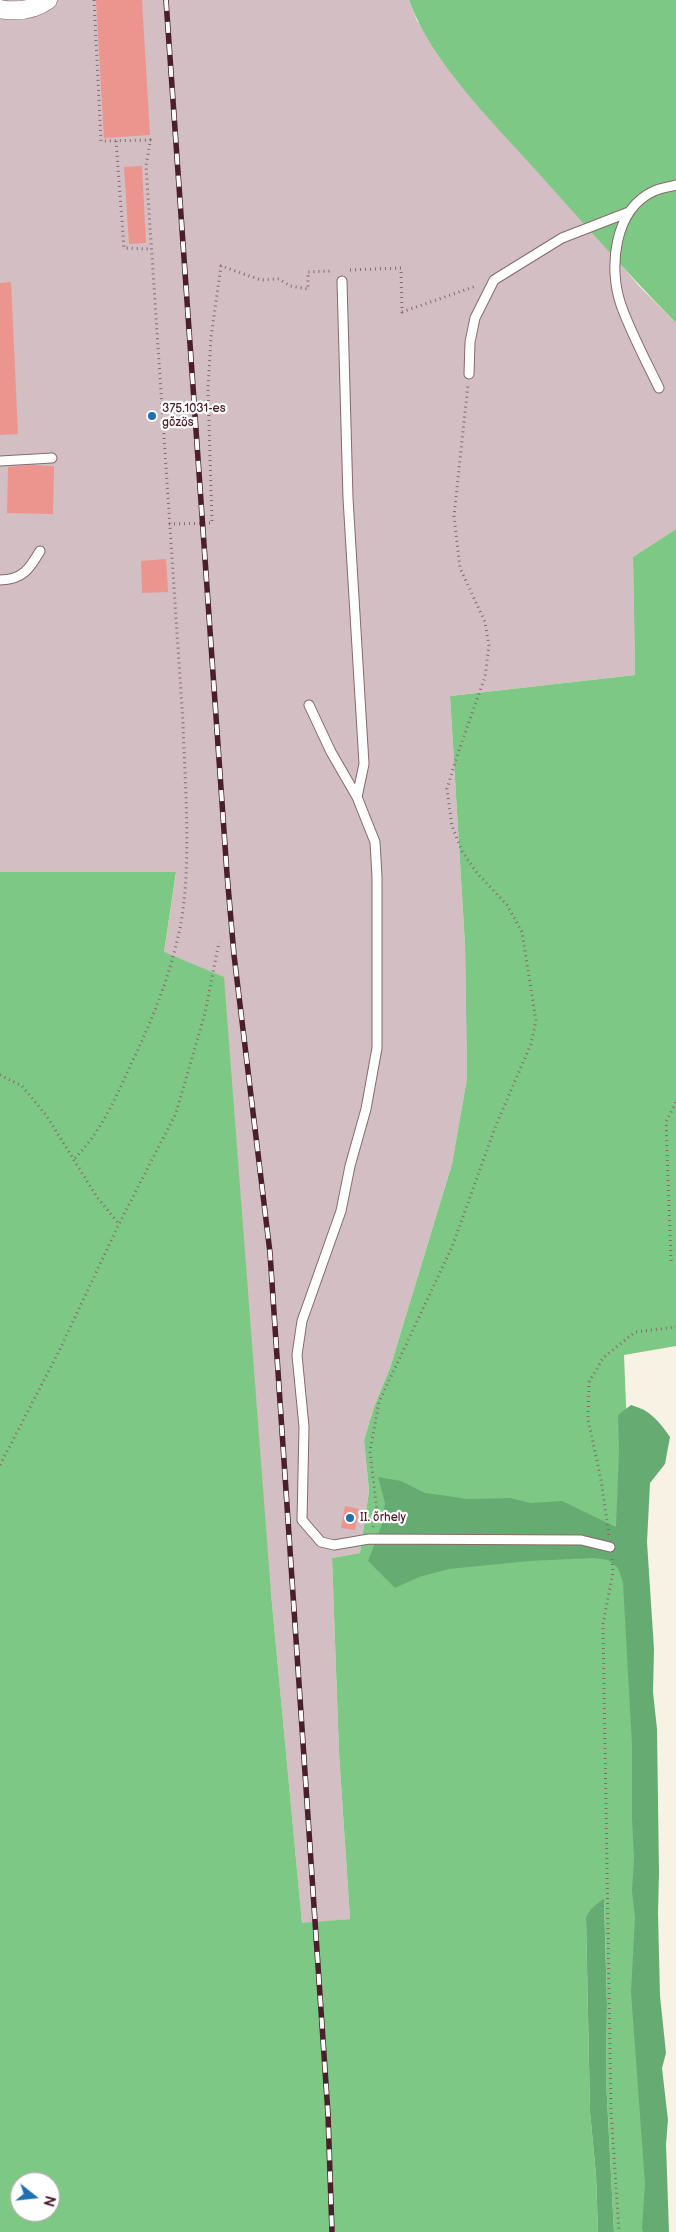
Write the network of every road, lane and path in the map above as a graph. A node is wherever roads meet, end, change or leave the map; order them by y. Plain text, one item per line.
1 (48, 0) edge
2 (94, 0) edge
3 (0, 9) edge
4 (116, 141) junction
5 (676, 185) edge
6 (629, 212) junction
7 (150, 249) junction
8 (336, 271) dead end
9 (345, 271) dead end
10 (494, 280) junction
11 (342, 281) dead end
12 (469, 374) joint
13 (659, 388) dead end
14 (52, 458) dead end
15 (0, 461) edge
16 (169, 524) junction
17 (40, 551) dead end
18 (0, 580) edge
19 (309, 705) dead end
20 (357, 796) junction
21 (218, 942) dead end
22 (0, 1075) edge
23 (676, 1102) edge
24 (75, 1158) junction
25 (119, 1224) junction
26 (671, 1261) dead end
27 (676, 1326) edge
28 (0, 1465) edge
29 (369, 1539) junction
30 (610, 1547) junction
31 (619, 2232) edge

1 - 3 street
2 - 4 path
4 - 7 path
4 - 7 path
5 - 6 lane
6 - 10 lane
6 - 13 lane
7 - 16 path
8 - 16 path
9 - 10 path
10 - 12 lane
11 - 20 lane
12 - 29 path
14 - 15 lane
16 - 24 path
17 - 18 lane
19 - 20 lane
20 - 29 lane
21 - 25 path
22 - 24 path
23 - 26 path
24 - 25 path
25 - 28 path
27 - 30 path
29 - 30 lane
30 - 31 path

